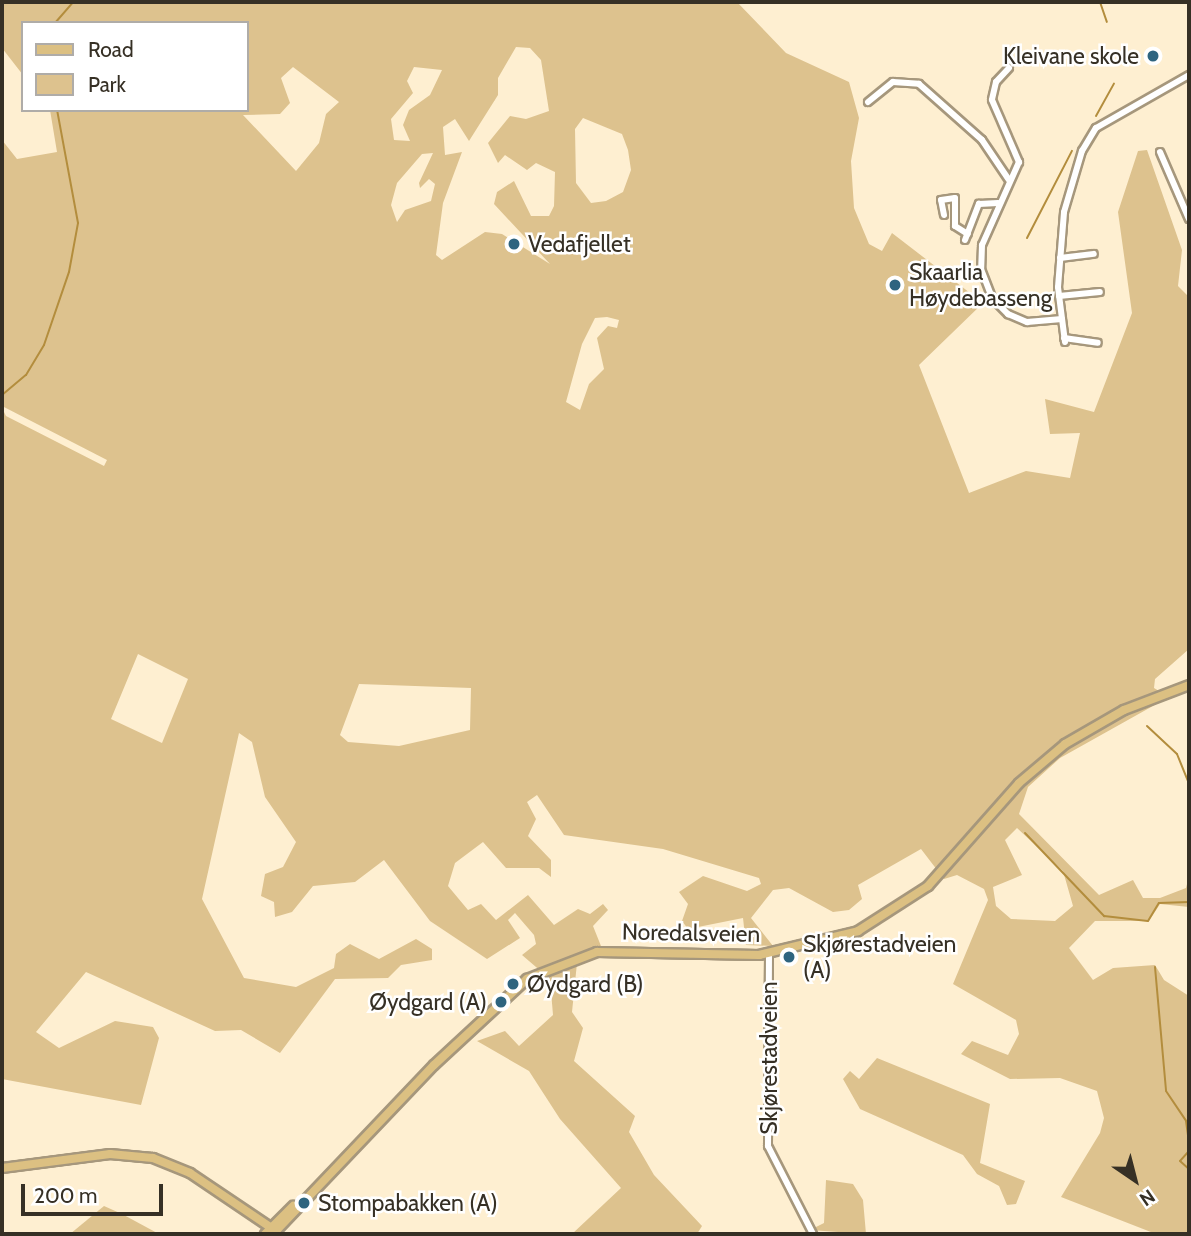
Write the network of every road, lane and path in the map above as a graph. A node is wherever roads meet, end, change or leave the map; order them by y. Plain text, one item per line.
1 (1009, 68) dead end
2 (1189, 75) edge
3 (868, 102) dead end
4 (1160, 152) dead end
5 (1009, 180) junction
6 (998, 203) junction
7 (944, 215) dead end
8 (1189, 219) edge
9 (1094, 254) dead end
10 (1060, 258) junction
11 (1100, 292) dead end
12 (1059, 296) junction
13 (1062, 319) junction
14 (1098, 343) dead end
15 (1189, 685) edge
16 (769, 954) junction
17 (2, 1168) edge
18 (271, 1231) edge
19 (813, 1234) edge

1 - 5 street
2 - 10 street
3 - 5 street
4 - 8 street
5 - 6 street
6 - 7 street
6 - 13 street
9 - 10 street
10 - 12 street
11 - 12 street
12 - 13 street
13 - 14 street
15 - 16 main road, Noredalsveien
16 - 18 main road, Noredalsveien
16 - 19 street, Skjørestadveien
17 - 18 main road

